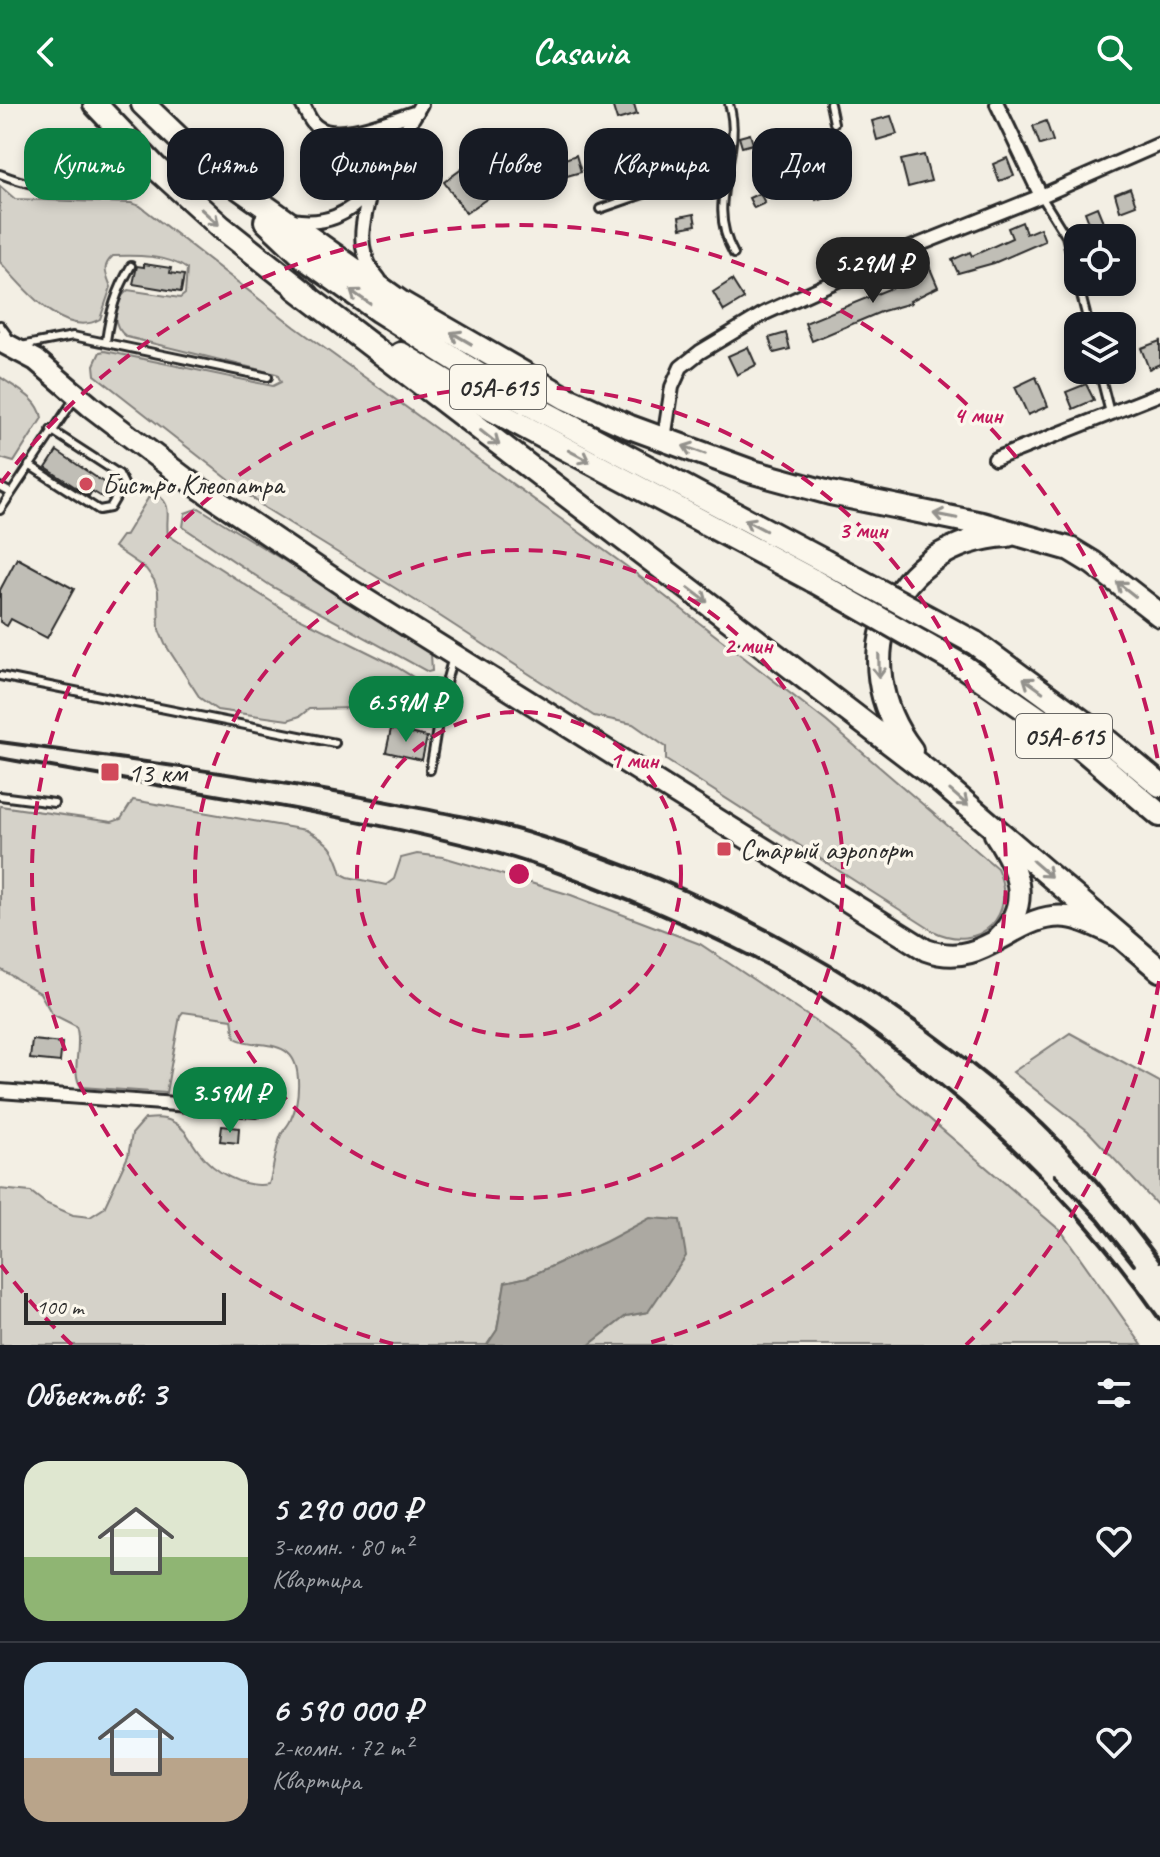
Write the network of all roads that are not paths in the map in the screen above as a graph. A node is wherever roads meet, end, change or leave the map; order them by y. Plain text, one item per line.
1 (95, 104) edge
2 (143, 104) edge
3 (302, 104) edge
4 (729, 104) edge
5 (830, 104) edge
6 (997, 104) edge
7 (419, 108) edge
8 (834, 123) dead end
9 (168, 128) edge
10 (407, 128) edge
11 (733, 128) edge
12 (1160, 144) edge
13 (156, 168) junction
14 (0, 174) edge
15 (1041, 196) junction
16 (243, 200) edge
17 (256, 200) edge
18 (362, 200) edge
19 (368, 200) edge
20 (626, 200) edge
21 (724, 200) edge
22 (600, 209) dead end
23 (282, 218) junction
24 (734, 254) dead end
25 (131, 266) dead end
26 (296, 288) junction
27 (400, 302) junction
28 (1085, 312) edge
29 (0, 325) edge
30 (106, 341) junction
31 (7, 344) edge
32 (268, 377) dead end
33 (1102, 384) edge
34 (1160, 394) edge
35 (77, 395) junction
36 (1110, 415) junction
37 (51, 430) junction
38 (664, 439) junction
39 (995, 459) dead end
40 (29, 465) junction
41 (0, 487) edge
42 (11, 493) junction
43 (0, 510) edge
44 (1048, 542) junction
45 (819, 571) junction
46 (1160, 615) edge
47 (454, 655) junction
48 (0, 676) edge
49 (335, 743) dead end
50 (430, 770) dead end
51 (936, 778) junction
52 (1160, 785) edge
53 (0, 796) edge
54 (54, 803) dead end
55 (1160, 815) edge
56 (983, 818) junction
57 (1126, 940) junction
58 (994, 941) junction
59 (1159, 969) edge
60 (0, 1091) edge
61 (256, 1110) dead end

1 - 13 highway, 05А-615
2 - 9 highway, 05А-615
3 - 7 street
4 - 11 lane
5 - 8 lane
6 - 15 street
7 - 10 street
12 - 15 street
13 - 14 lane
13 -> 26 highway, 05А-615
15 - 28 lane
15 - 38 street
45 -> 16 highway, 05А-615
17 - 23 highway
18 - 23 street
19 - 27 street
20 - 22 lane
21 - 24 lane
23 - 27 highway
25 - 30 lane
26 -> 45 highway, 05А-615
26 -> 51 highway
38 -> 27 highway
29 - 31 lane
30 - 31 lane
30 - 32 lane
31 - 35 main road
33 - 36 lane
34 - 36 street
35 - 37 lane
35 - 47 main road
36 - 39 street
37 - 40 lane
37 - 40 lane
44 -> 38 highway
40 - 42 lane
41 - 42 lane
42 - 43 lane
46 -> 44 highway
44 -> 51 highway
52 -> 45 highway, 05А-615, bridge
45 - 55 highway, 05А-615, bridge
47 - 50 lane
47 - 58 main road
48 - 49 lane
51 -> 56 highway
53 - 54 lane
56 -> 57 highway
56 - 58 main road
57 - 58 main road
57 - 59 highway
60 - 61 street

